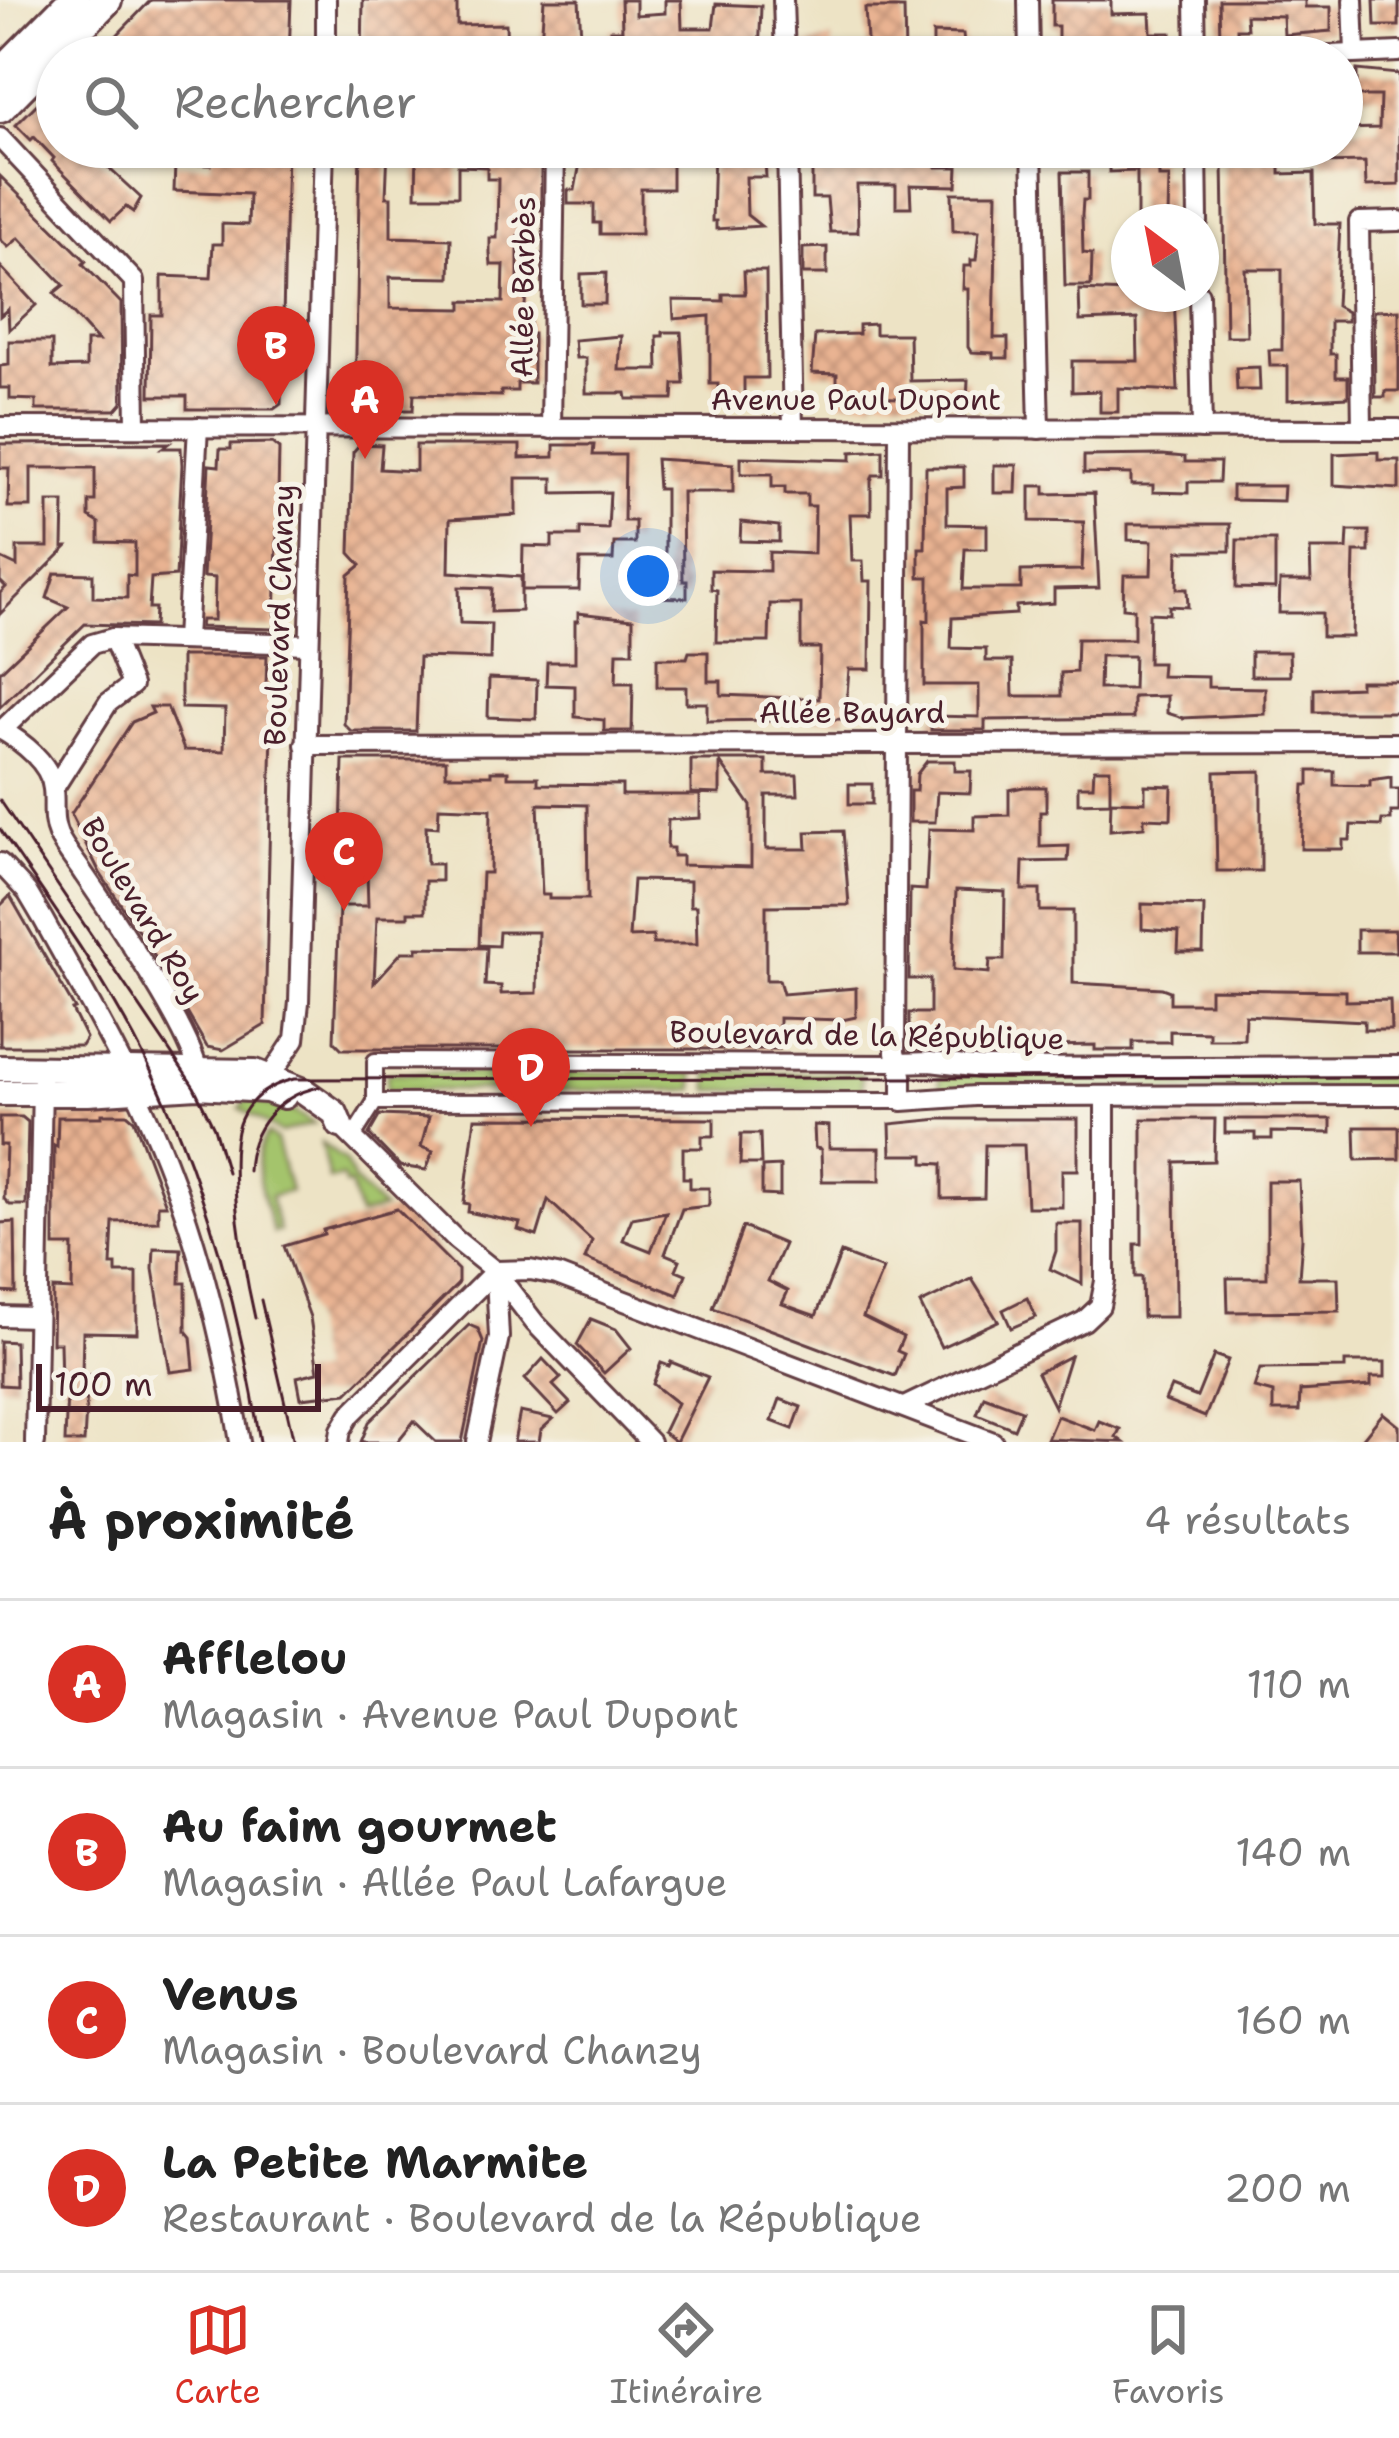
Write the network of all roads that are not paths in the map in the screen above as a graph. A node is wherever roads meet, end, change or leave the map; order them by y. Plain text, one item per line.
1 (74, 0) edge
2 (106, 0) edge
3 (326, 0) edge
4 (784, 0) edge
5 (1028, 0) edge
6 (1195, 0) edge
7 (1353, 0) edge
8 (38, 36) edge
9 (70, 36) edge
10 (326, 36) edge
11 (785, 36) edge
12 (1029, 36) edge
13 (1196, 36) edge
14 (1354, 36) edge
15 (36, 39) edge
16 (1399, 52) edge
17 (1363, 53) edge
18 (36, 70) edge
19 (0, 75) edge
20 (0, 106) edge
21 (0, 138) edge
22 (323, 168) edge
23 (555, 168) edge
24 (787, 168) edge
25 (1032, 168) edge
26 (1197, 168) edge
27 (1198, 204) edge
28 (1399, 221) edge
29 (1199, 312) edge
30 (136, 426) junction
31 (0, 427) edge
32 (198, 427) junction
33 (314, 428) junction
34 (793, 428) junction
35 (550, 429) junction
36 (1039, 429) junction
37 (1202, 429) junction
38 (1363, 429) junction
39 (1399, 429) edge
40 (898, 430) junction
41 (113, 638) junction
42 (186, 639) junction
43 (308, 644) junction
44 (1, 730) edge
45 (895, 742) junction
46 (1399, 742) edge
47 (305, 745) junction
48 (54, 788) junction
49 (0, 863) edge
50 (109, 1040) junction
51 (898, 1063) junction
52 (1399, 1066) edge
53 (0, 1068) edge
54 (199, 1078) junction
55 (130, 1079) junction
56 (42, 1081) junction
57 (87, 1081) junction
58 (266, 1083) junction
59 (0, 1093) edge
60 (1399, 1095) edge
61 (1105, 1096) junction
62 (902, 1101) junction
63 (375, 1102) junction
64 (148, 1116) junction
65 (346, 1132) junction
66 (495, 1271) junction
67 (0, 1316) edge
68 (36, 1317) junction
69 (904, 1407) junction
70 (35, 1442) edge
71 (240, 1442) edge
72 (339, 1442) edge
73 (477, 1442) edge
74 (650, 1442) edge
75 (993, 1442) edge

1 - 8 main road
2 - 9 main road
3 - 10 street
4 - 11 street
5 - 12 street
6 - 13 street
7 - 14 street
15 - 19 main road
16 - 17 street
18 - 20 main road
21 - 30 street
22 - 33 street, Boulevard Chanzy
23 - 35 street, Allée Barbès
24 - 34 street
25 - 36 street
26 - 27 street
28 - 38 street
29 - 37 street
30 - 31 street, Avenue Paul Dupont
30 - 32 street, Avenue Paul Dupont
32 - 33 street, Avenue Paul Dupont
32 - 42 street
33 - 35 street, Avenue Paul Dupont
33 - 43 street, Boulevard Chanzy
34 - 35 street, Avenue Paul Dupont
34 - 40 street, Avenue Paul Dupont
36 - 37 street, Avenue Paul Dupont
36 - 40 street, Avenue Paul Dupont
37 - 38 street, Avenue Paul Dupont
38 - 39 street, Avenue Paul Dupont
40 - 45 street
41 - 42 street
41 - 44 street
41 - 48 street
42 - 43 street
43 - 47 street, Boulevard Chanzy
44 - 48 street, Boulevard Roy
45 - 46 street, Allée Bayard
45 - 47 street, Allée Bayard
45 - 51 street
47 - 58 street, Boulevard Chanzy
48 - 54 street, Boulevard Roy
49 - 50 street
50 - 55 street
50 - 57 street
51 - 52 street, Boulevard de la République
51 - 62 street
51 - 63 street, Boulevard de la République
53 - 56 street
54 - 55 street
54 - 58 street
55 - 57 street
55 - 64 street
56 - 57 street
56 - 59 street
56 - 68 street
57 - 64 street
58 - 65 street
60 - 61 street, Boulevard de la République
61 - 62 street, Boulevard de la République
61 - 69 street
62 - 63 street, Boulevard de la République
63 - 65 street, Boulevard de la République
64 - 71 street
65 - 66 street
66 - 69 street
66 - 72 street
66 - 73 street
66 - 74 street
67 - 68 street
68 - 70 street
69 - 75 street

